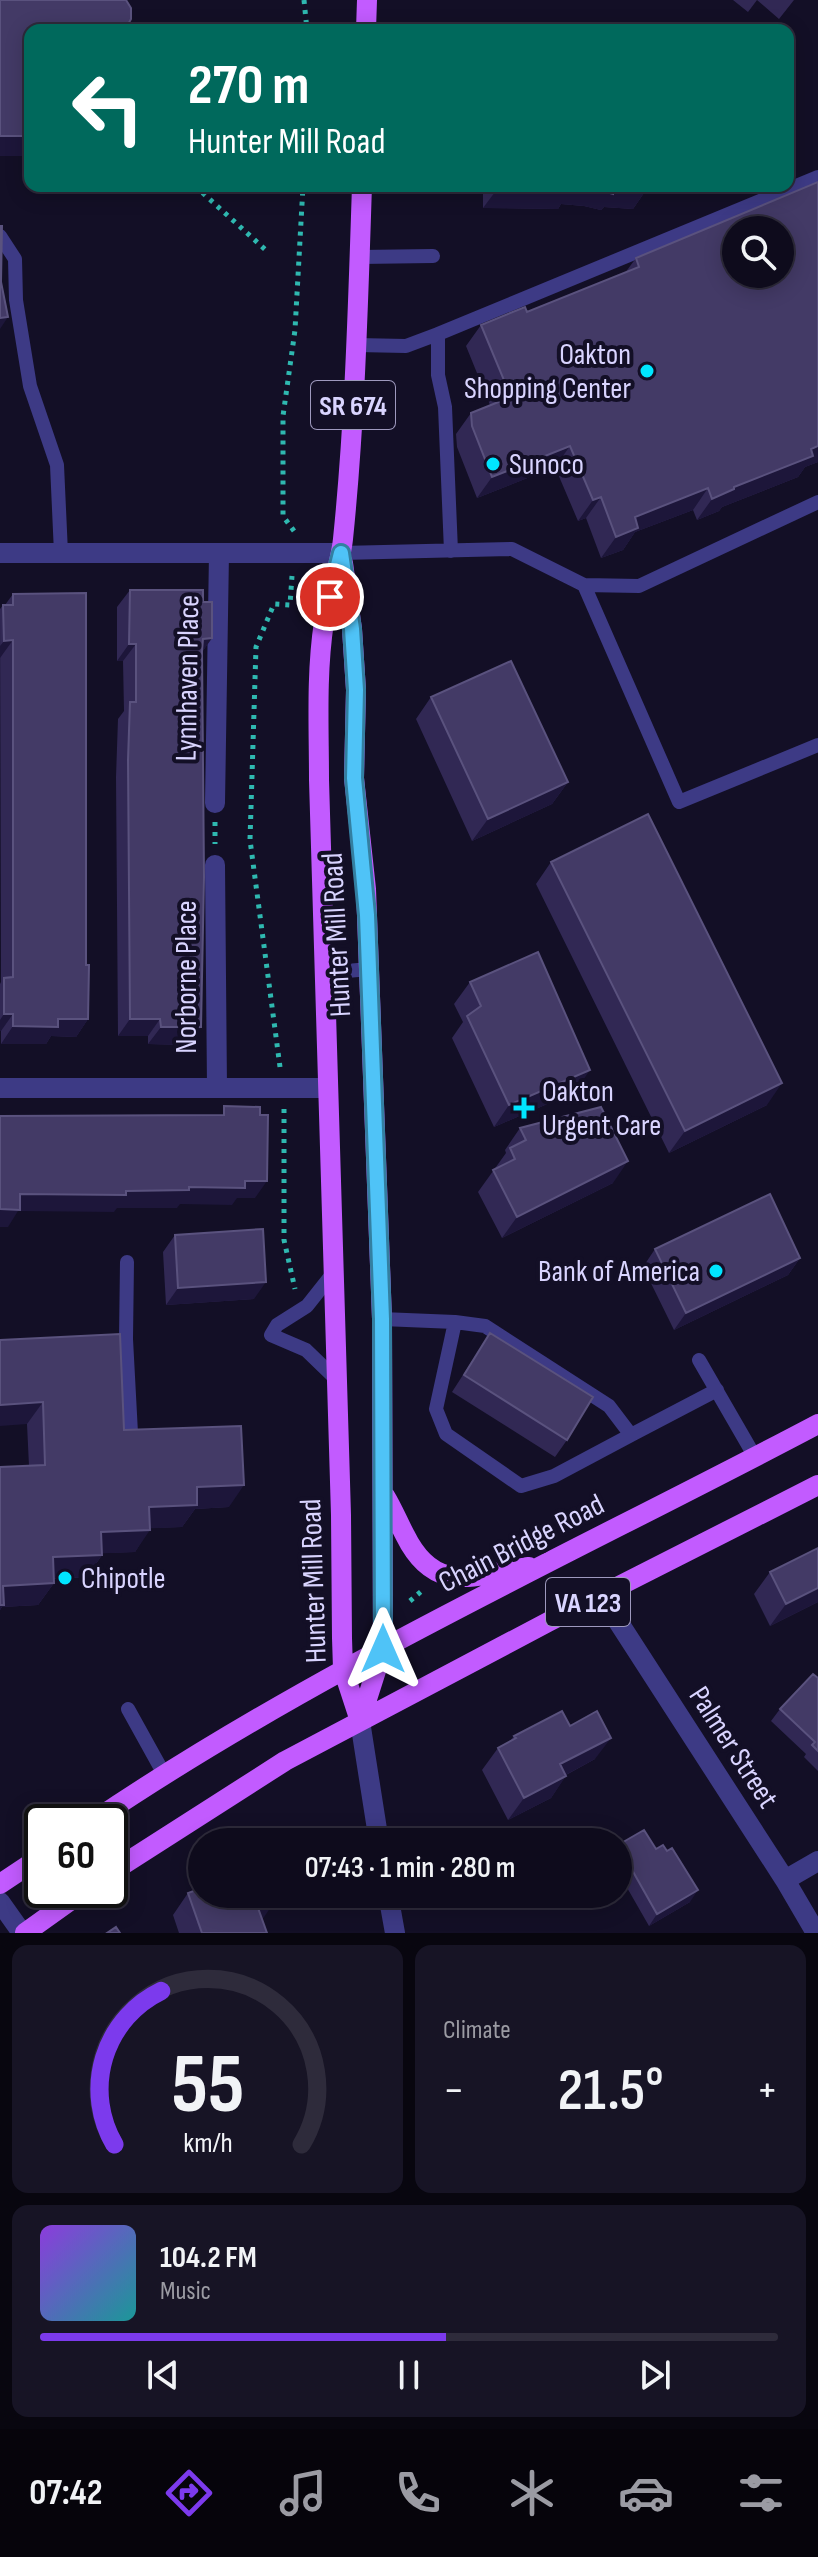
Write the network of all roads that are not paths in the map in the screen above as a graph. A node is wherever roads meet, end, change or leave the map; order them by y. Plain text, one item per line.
1 (367, 0) edge
2 (366, 24) edge
3 (818, 177) edge
4 (794, 187) edge
5 (362, 192) edge
6 (782, 192) edge
7 (0, 236) edge
8 (433, 256) dead end
9 (360, 257) junction
10 (438, 334) junction
11 (357, 345) junction
12 (818, 502) edge
13 (451, 551) junction
14 (0, 553) edge
15 (61, 553) junction
16 (219, 553) junction
17 (341, 553) junction
18 (584, 585) junction
19 (818, 745) edge
20 (215, 803) road end
21 (215, 865) road end
22 (369, 969) junction
23 (325, 973) junction
24 (0, 1088) edge
25 (217, 1088) junction
26 (328, 1088) junction
27 (127, 1262) dead end
28 (334, 1272) junction
29 (382, 1319) junction
30 (455, 1322) junction
31 (699, 1360) dead end
32 (336, 1379) junction
33 (717, 1390) junction
34 (818, 1424) edge
35 (131, 1433) edge
36 (631, 1435) junction
37 (755, 1457) junction
38 (818, 1485) edge
39 (384, 1494) junction
40 (544, 1564) junction
41 (601, 1595) junction
42 (383, 1649) junction
43 (343, 1669) junction
44 (128, 1709) dead end
45 (360, 1721) junction
46 (164, 1774) junction
47 (119, 1804) edge
48 (377, 1828) edge
49 (128, 1861) edge
50 (818, 1861) edge
51 (24, 1868) edge
52 (785, 1880) junction
53 (0, 1884) edge
54 (0, 1902) edge
55 (59, 1908) edge
56 (391, 1908) edge
57 (23, 1933) edge
58 (395, 1933) edge
59 (816, 1933) edge

1 - 2 main road
3 - 4 lane
5 - 9 main road, Hunter Mill Road / SR 674
6 - 10 lane
7 - 15 lane
8 - 9 lane
9 - 11 main road, Hunter Mill Road / SR 674
10 - 11 lane
10 - 13 lane
11 - 17 main road, Hunter Mill Road / SR 674
12 - 18 lane
13 - 17 lane
13 - 18 lane
14 - 15 street, Lynnhaven Place
15 - 16 street, Lynnhaven Place
16 - 17 street, Lynnhaven Place
16 - 20 street, Lynnhaven Place
17 - 22 main road, Hunter Mill Road / SR 674
17 - 23 main road, Hunter Mill Road / SR 674
18 - 19 lane
21 - 25 street, Norborne Place
22 - 23 lane
22 - 29 main road, Hunter Mill Road / SR 674
23 - 26 main road, Hunter Mill Road / SR 674
24 - 25 street, Norborne Place
25 - 26 street, Norborne Place
26 - 28 main road, Hunter Mill Road / SR 674
27 - 35 lane
28 - 32 main road, Hunter Mill Road / SR 674
28 - 32 lane
29 - 30 lane
29 - 39 main road, Hunter Mill Road / SR 674
30 - 36 lane
30 - 36 lane
31 - 33 lane
32 - 43 main road, Hunter Mill Road / SR 674
33 - 36 lane
33 - 37 lane
34 - 37 main road, Chain Bridge Road / VA 123
37 - 40 main road, Chain Bridge Road / VA 123
38 - 41 main road, VA 123
39 - 40 main road
39 - 42 main road, Hunter Mill Road / SR 674
40 - 42 main road, Chain Bridge Road / VA 123
41 - 45 main road, VA 123
41 - 52 street, Palmer Street
42 - 43 main road, Chain Bridge Road / VA 123
42 - 45 main road, Hunter Mill Road / SR 674
43 - 45 main road, Hunter Mill Road / SR 674
43 - 46 main road, Chain Bridge Road / VA 123
44 - 46 lane
45 - 48 street
45 - 49 main road, VA 123
46 - 47 main road, Chain Bridge Road / VA 123
50 - 52 street
51 - 53 main road
52 - 59 street, Palmer Street
54 - 57 street
55 - 57 main road
56 - 58 street

